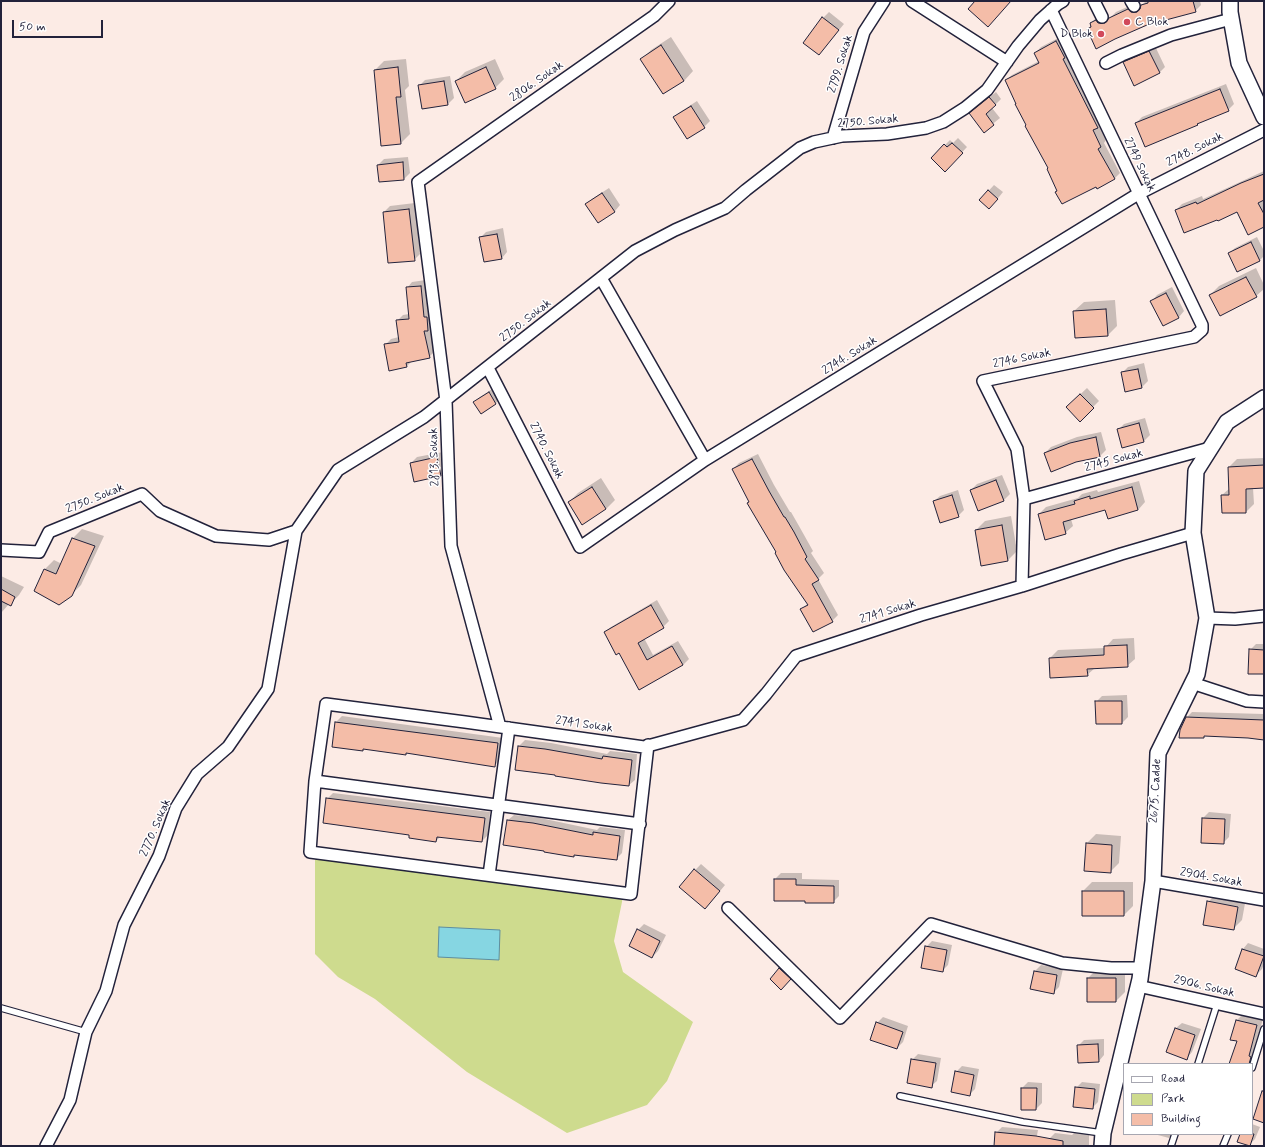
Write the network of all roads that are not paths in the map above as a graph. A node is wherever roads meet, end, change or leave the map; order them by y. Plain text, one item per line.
1 (669, 1) edge
2 (884, 1) edge
3 (912, 1) edge
4 (1063, 1) edge
5 (1094, 1) edge
6 (1230, 1) edge
7 (1051, 10) junction
8 (1102, 17) dead end
9 (1231, 19) junction
10 (1006, 62) junction
11 (1106, 63) dead end
12 (1264, 117) edge
13 (1264, 130) edge
14 (832, 138) junction
15 (418, 182) joint
16 (1138, 194) junction
17 (601, 278) junction
18 (1202, 330) joint
19 (488, 368) junction
20 (1264, 398) edge
21 (446, 401) junction
22 (1210, 448) junction
23 (705, 460) junction
24 (1024, 500) junction
25 (296, 531) junction
26 (1193, 533) junction
27 (580, 547) joint
28 (1, 550) edge
29 (1022, 586) junction
30 (1264, 616) edge
31 (1206, 618) junction
32 (1192, 683) junction
33 (1264, 702) edge
34 (505, 727) junction
35 (648, 745) junction
36 (315, 781) junction
37 (498, 805) junction
38 (640, 824) junction
39 (489, 875) junction
40 (1153, 881) junction
41 (1264, 900) edge
42 (728, 908) dead end
43 (1141, 968) junction
44 (1138, 986) junction
45 (1217, 1004) junction
46 (1, 1008) edge
47 (1264, 1014) edge
48 (1264, 1029) edge
49 (86, 1032) junction
50 (1198, 1063) edge
51 (1253, 1065) edge
52 (900, 1096) dead end
53 (1175, 1135) edge
54 (1228, 1135) edge
55 (1102, 1139) edge
56 (46, 1146) edge
57 (1171, 1146) edge
58 (1223, 1146) edge

1 - 15 street, 2806. Sokak
2 - 14 street, 2799. Sokak
3 - 10 street
4 - 7 street, 2750. Sokak
5 - 8 street
6 - 9 street
7 - 10 street, 2750. Sokak
7 - 16 street, 2749 Sokak
9 - 11 street
9 - 12 street
10 - 14 street, 2750. Sokak
13 - 16 street, 2748. Sokak
14 - 17 street, 2750. Sokak
15 - 21 street, 2813. Sokak
16 - 18 street, 2749 Sokak
16 - 23 street, 2744. Sokak
17 - 19 street, 2750. Sokak
17 - 23 street
18 - 24 street, 2746 Sokak
19 - 21 street, 2750. Sokak
19 - 27 street, 2740. Sokak
20 - 22 street, 2675. Cadde
21 - 25 street, 2750. Sokak
21 - 34 street, 2813. Sokak
22 - 24 street, 2745 Sokak
22 - 26 street, 2675. Cadde
23 - 27 street, 2744. Sokak
24 - 29 street, 2746 Sokak
25 - 28 street, 2750. Sokak
25 - 49 street, 2770. Sokak
26 - 29 street, 2741 Sokak
26 - 31 street, 2675. Cadde
29 - 35 street, 2741 Sokak
30 - 31 street
31 - 32 street, 2675. Cadde
32 - 33 street
32 - 40 street, 2675. Cadde
34 - 35 street, 2741 Sokak
34 - 36 street, 2741 Sokak
34 - 37 street
35 - 38 street
36 - 37 street
36 - 39 street
37 - 38 street
37 - 39 street
38 - 39 street
40 - 41 street, 2904. Sokak
40 - 43 street, 2675. Cadde
42 - 43 street
43 - 44 street, 2675. Cadde
44 - 45 street, 2906. Sokak
44 - 55 street, 2675. Cadde
45 - 47 street, 2906. Sokak
45 - 50 lane
46 - 49 lane
48 - 51 lane
49 - 56 street, 2770. Sokak
52 - 55 lane
53 - 57 lane
54 - 58 lane

